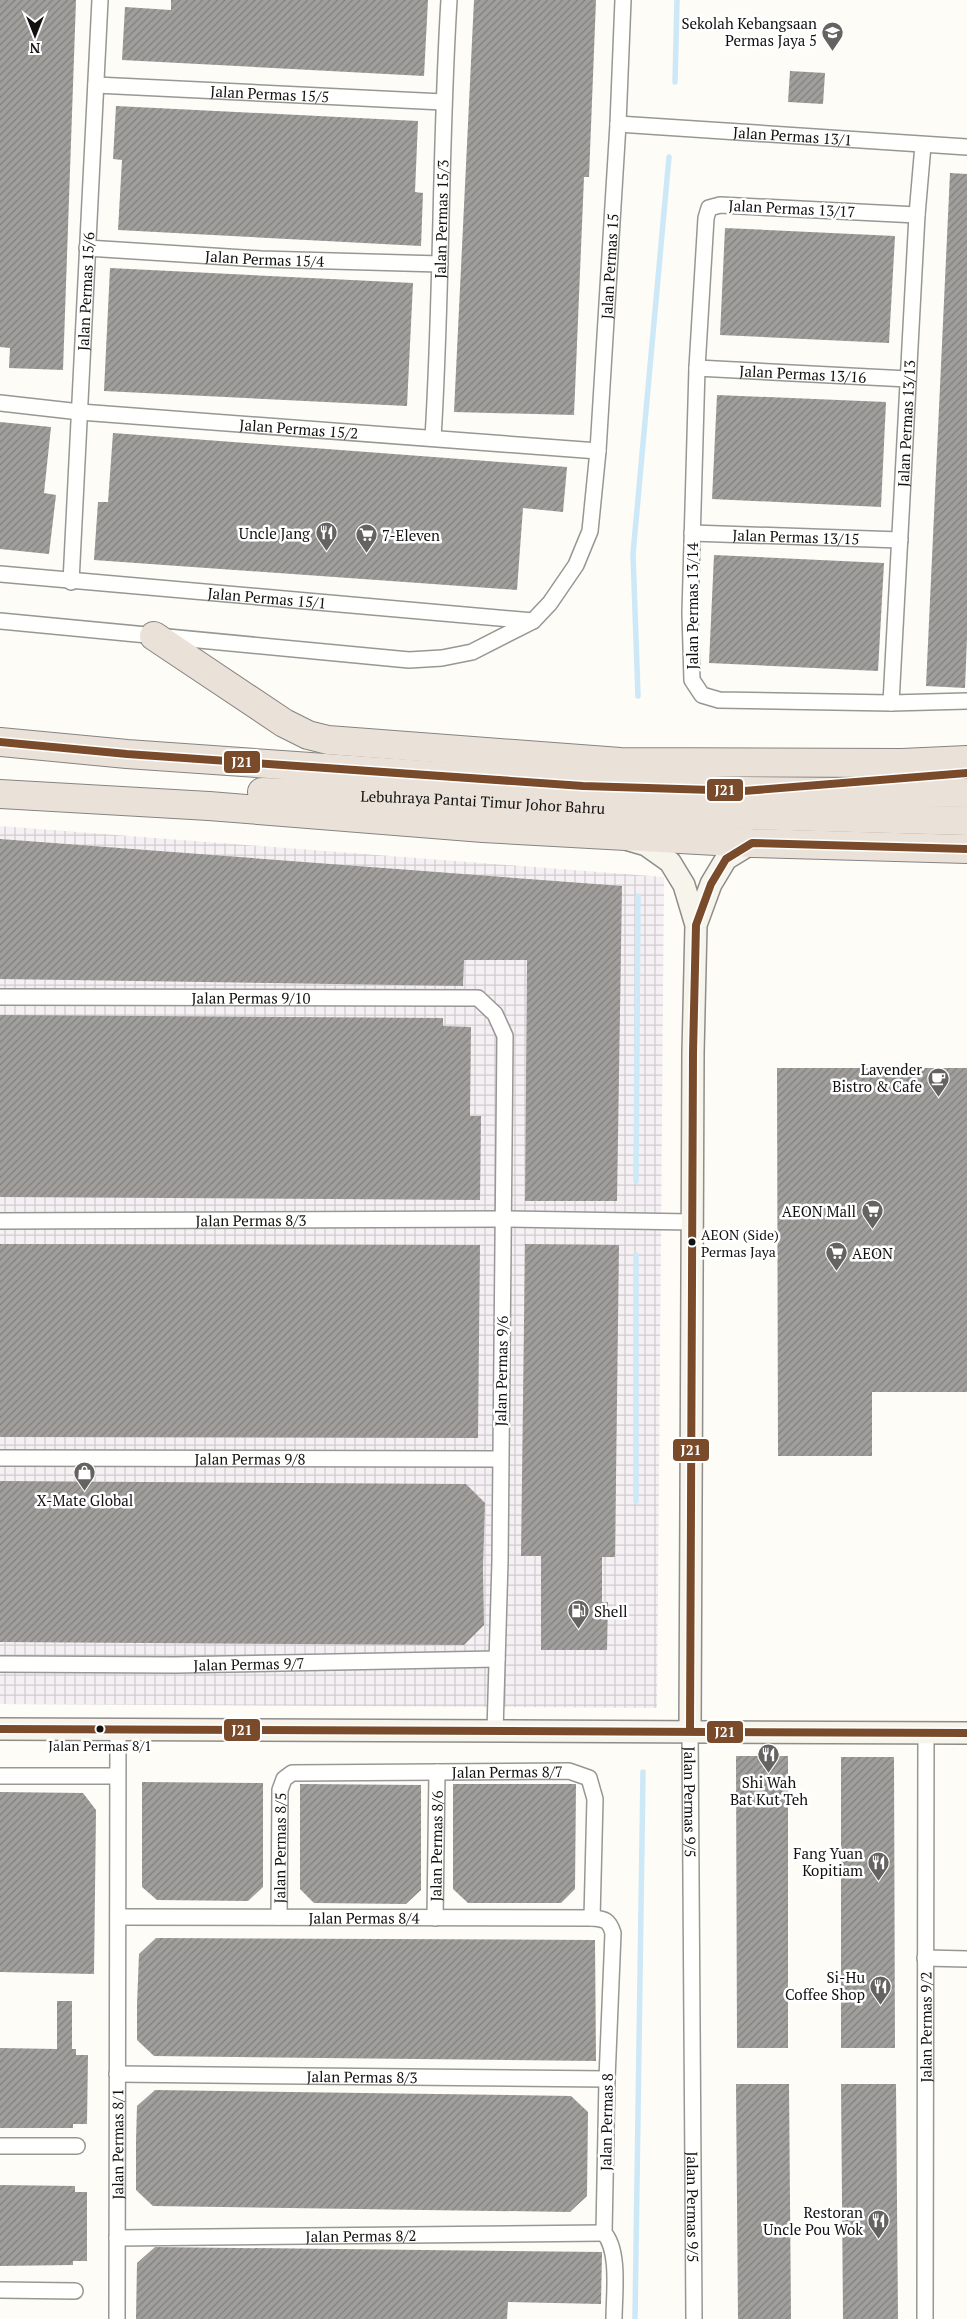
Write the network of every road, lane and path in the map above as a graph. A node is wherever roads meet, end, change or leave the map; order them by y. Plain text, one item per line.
1 (100, 0) edge
2 (449, 0) edge
3 (623, 0) edge
4 (96, 85) junction
5 (443, 102) junction
6 (618, 124) junction
7 (923, 144) junction
8 (967, 147) edge
9 (917, 215) junction
10 (88, 248) junction
11 (440, 264) junction
12 (697, 368) junction
13 (908, 379) junction
14 (0, 403) edge
15 (80, 412) junction
16 (433, 438) junction
17 (598, 451) junction
18 (692, 533) junction
19 (900, 540) junction
20 (0, 574) edge
21 (71, 582) junction
22 (0, 621) edge
23 (532, 621) junction
24 (154, 636) junction
25 (967, 701) edge
26 (891, 703) junction
27 (0, 742) edge
28 (967, 760) edge
29 (967, 773) edge
30 (0, 776) edge
31 (744, 791) junction
32 (967, 793) edge
33 (0, 794) edge
34 (967, 821) edge
35 (614, 835) junction
36 (752, 843) junction
37 (967, 849) edge
38 (696, 924) junction
39 (0, 997) edge
40 (495, 1014) joint
41 (502, 1219) junction
42 (0, 1221) edge
43 (692, 1222) junction
44 (0, 1458) edge
45 (500, 1459) junction
46 (497, 1659) junction
47 (0, 1664) edge
48 (0, 1729) edge
49 (118, 1729) junction
50 (495, 1731) junction
51 (690, 1731) junction
52 (926, 1733) junction
53 (967, 1733) edge
54 (437, 1772) junction
55 (0, 1776) edge
56 (117, 1776) junction
57 (284, 1779) joint
58 (118, 1917) junction
59 (279, 1917) junction
60 (435, 1918) junction
61 (592, 1918) junction
62 (610, 1923) joint
63 (925, 1958) junction
64 (967, 1959) edge
65 (117, 2074) junction
66 (607, 2079) junction
67 (0, 2146) edge
68 (77, 2146) dead end
69 (604, 2233) junction
70 (117, 2238) junction
71 (0, 2290) edge
72 (75, 2291) dead end
73 (117, 2319) edge
74 (614, 2319) edge
75 (694, 2319) edge
76 (925, 2319) edge

1 - 4 street, Jalan Permas 15/6
2 - 5 street, Jalan Permas 15/3
3 - 6 street, Jalan Permas 15
4 - 5 street, Jalan Permas 15/5
4 - 10 street, Jalan Permas 15/6
5 - 11 street, Jalan Permas 15/3
6 - 7 street, Jalan Permas 13/1
6 - 17 street, Jalan Permas 15
7 - 8 street, Jalan Permas 13/1
7 - 9 street, Jalan Permas 13/13
9 - 12 street, Jalan Permas 13/17
9 - 13 street, Jalan Permas 13/13
10 - 11 street, Jalan Permas 15/4
10 - 15 street, Jalan Permas 15/6
11 - 16 street, Jalan Permas 15/3
12 - 13 street, Jalan Permas 13/16
12 - 18 street, Jalan Permas 13/14
13 - 19 street, Jalan Permas 13/13
14 - 15 street, Jalan Permas 15/2
15 - 16 street, Jalan Permas 15/2
15 - 21 street, Jalan Permas 15/6
16 - 17 street, Jalan Permas 15/2
17 - 23 street, Jalan Permas 15
18 - 19 street, Jalan Permas 13/15
18 - 26 street, Jalan Permas 13/14
19 - 26 street, Jalan Permas 13/13
20 - 21 street, Jalan Permas 15/1
21 - 23 street, Jalan Permas 15/1
22 - 24 street, Jalan Permas 15
23 - 24 street, Jalan Permas 15
24 - 28 highway
25 - 26 street, Jalan Permas 13/14
27 - 31 highway, Lebuhraya Pantai Timur Johor Bahru
29 - 31 highway
30 - 34 highway, Lebuhraya Pantai Timur Johor Bahru
31 - 32 highway, Lebuhraya Pantai Timur Johor Bahru
33 - 35 highway
35 - 36 highway
35 - 38 street, Jalan Permas 9/5
36 - 37 highway
36 - 38 street, Jalan Permas 9/5
38 - 43 street, Jalan Permas 9/5
39 - 40 street, Jalan Permas 9/10
40 - 41 street, Jalan Permas 9/6
41 - 42 street, Jalan Permas 8/3
41 - 43 street, Jalan Permas 8/3
41 - 45 street, Jalan Permas 9/6
43 - 51 street, Jalan Permas 9/5
44 - 45 street, Jalan Permas 9/8
45 - 46 street, Jalan Permas 9/6
46 - 47 street, Jalan Permas 9/7
46 - 50 street, Jalan Permas 9/6
48 - 49 street
49 - 50 street
49 - 56 street, Jalan Permas 8/1
50 - 51 street
51 - 52 street
51 - 75 street, Jalan Permas 9/5
52 - 53 street
52 - 63 street, Jalan Permas 9/2
54 - 57 street, Jalan Permas 8/7
54 - 60 street, Jalan Permas 8/6
54 - 61 street, Jalan Permas 8/7
55 - 56 street
56 - 58 street, Jalan Permas 8/1
57 - 59 street, Jalan Permas 8/5
58 - 59 street, Jalan Permas 8/4
58 - 65 street, Jalan Permas 8/1
59 - 60 street, Jalan Permas 8/4
60 - 61 street, Jalan Permas 8/4
61 - 62 street, Jalan Permas 8/4
62 - 66 street, Jalan Permas 8
63 - 64 street
63 - 76 street, Jalan Permas 9/2
65 - 66 street, Jalan Permas 8/3
65 - 70 street, Jalan Permas 8/1
66 - 69 street, Jalan Permas 8
67 - 68 street
69 - 70 street, Jalan Permas 8/2
69 - 74 street, Jalan Permas 8
70 - 73 street, Jalan Permas 8/1
71 - 72 street

